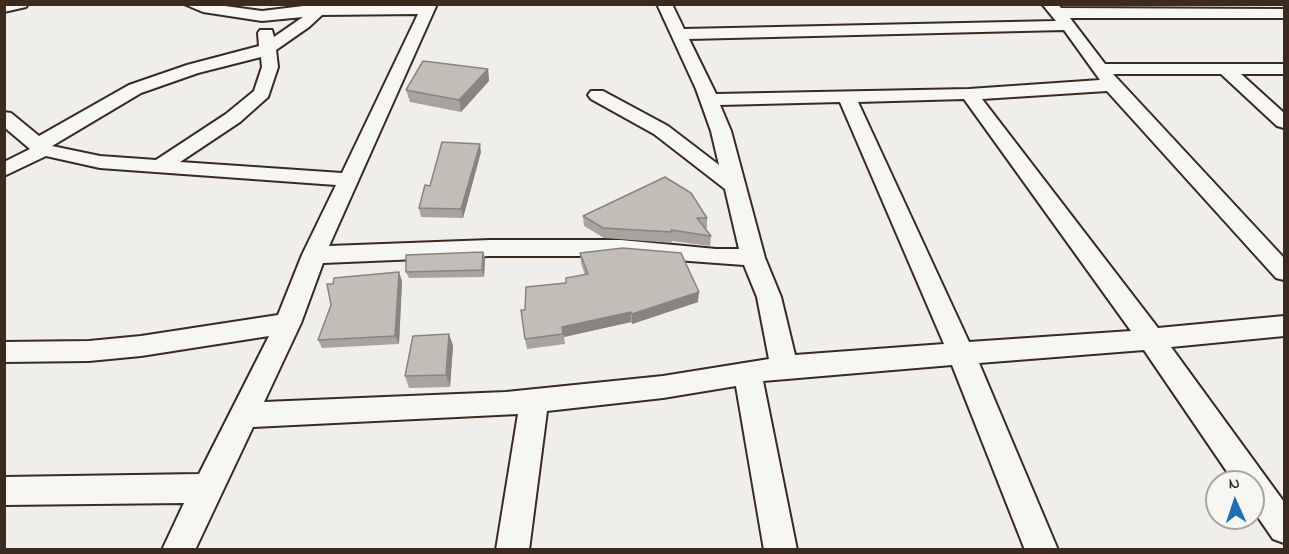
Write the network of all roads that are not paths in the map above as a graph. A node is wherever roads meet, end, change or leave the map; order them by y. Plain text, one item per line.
1 (21, 4) edge
2 (191, 4) edge
3 (664, 4) edge
4 (429, 7) edge
5 (4, 8) edge
6 (326, 8) edge
7 (1284, 13) edge
8 (1059, 14) edge
9 (262, 16) junction
10 (678, 34) junction
11 (267, 49) junction
12 (1225, 69) junction
13 (1284, 69) edge
14 (1107, 77) junction
15 (969, 94) junction
16 (597, 95) dead end
17 (847, 98) junction
18 (708, 100) junction
19 (4, 117) edge
20 (1284, 122) edge
21 (41, 148) junction
22 (160, 166) junction
23 (4, 170) edge
24 (348, 180) junction
25 (733, 185) junction
26 (314, 255) junction
27 (753, 258) junction
28 (1284, 272) edge
29 (288, 323) junction
30 (1284, 326) edge
31 (1151, 339) junction
32 (4, 352) edge
33 (962, 355) junction
34 (784, 367) junction
35 (748, 374) junction
36 (534, 401) junction
37 (242, 415) junction
38 (1243, 470) edge
39 (207, 488) junction
40 (4, 490) edge
41 (1265, 501) edge
42 (1284, 528) edge
43 (178, 549) edge
44 (512, 549) edge
45 (781, 549) edge
46 (1042, 549) edge

1 - 5 street
2 - 9 street
3 - 10 street
4 - 6 street
4 - 24 street
6 - 9 street
6 - 11 street
7 - 8 street
8 - 10 street
8 - 14 street
9 - 11 street
10 - 18 street
11 - 21 street
11 - 22 street
12 - 13 street
12 - 14 street
12 - 20 street
14 - 15 street
14 - 28 street
15 - 17 street
15 - 31 street
16 - 25 street
17 - 18 street
17 - 33 street
18 - 25 street
19 - 21 street
21 - 22 street
21 - 23 street
22 - 24 street
24 - 26 street
25 - 27 street
26 - 27 street
26 - 29 street
27 - 34 street
29 - 32 street
29 - 37 street
30 - 31 street
31 - 33 street
31 - 38 street
33 - 34 street
33 - 46 street
34 - 35 street
35 - 36 street
35 - 45 street
36 - 37 street
36 - 44 street
37 - 39 street
39 - 40 street
39 - 43 street
41 - 42 street

